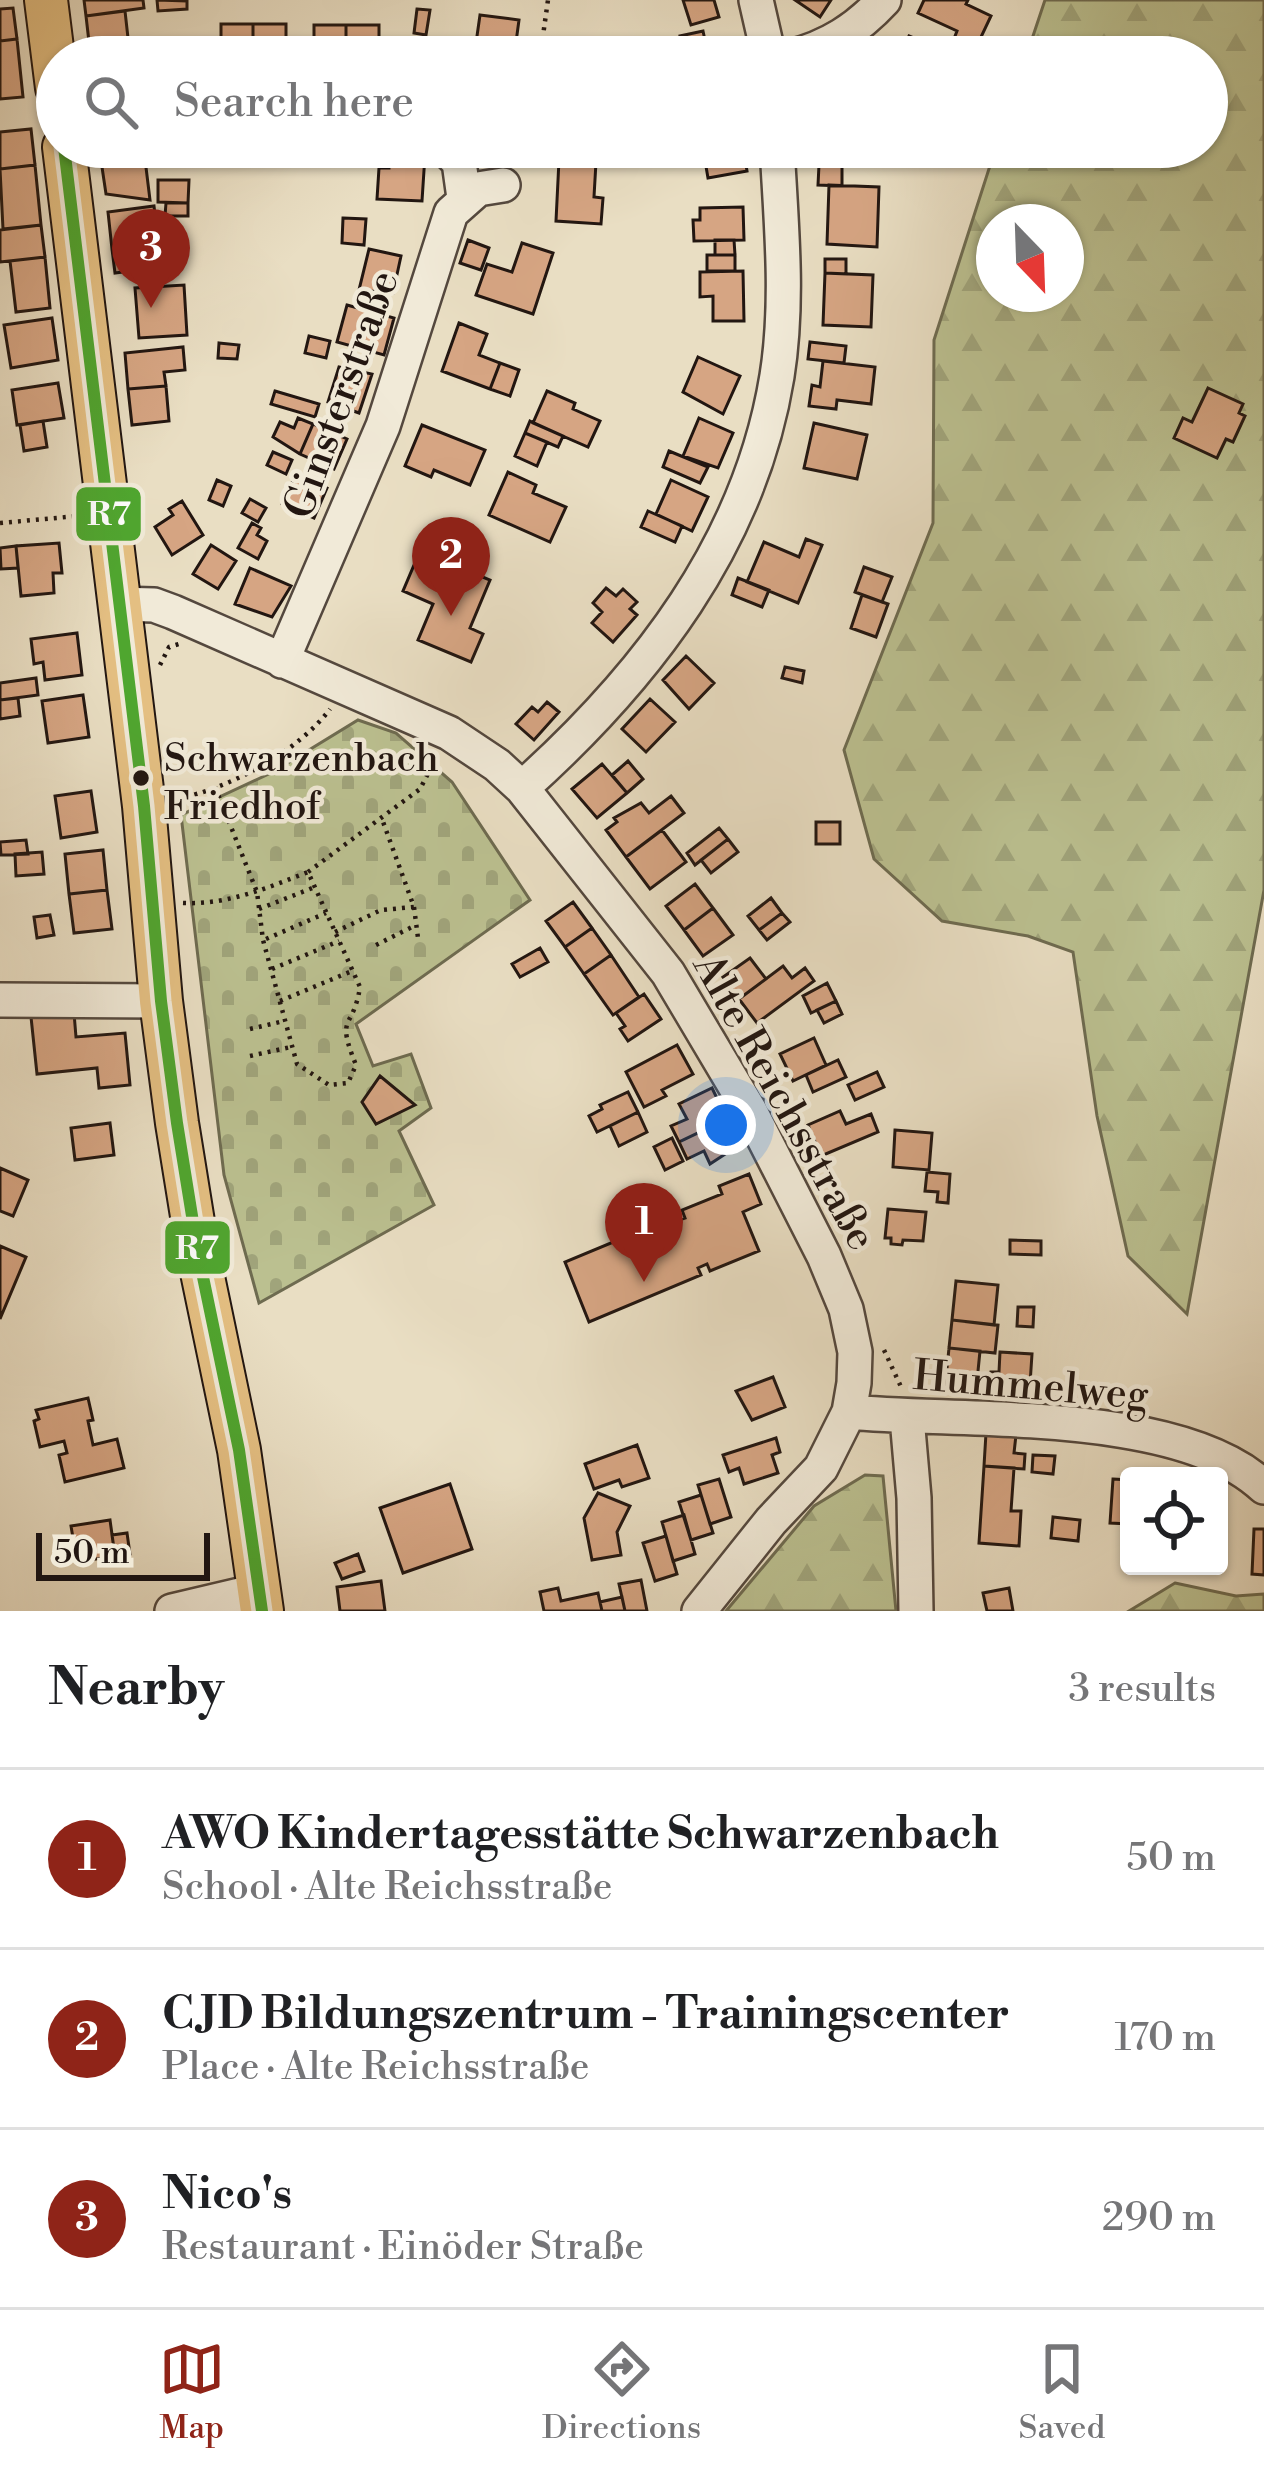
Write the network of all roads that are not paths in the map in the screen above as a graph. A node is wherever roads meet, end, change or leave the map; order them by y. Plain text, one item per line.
1 (46, 0) edge
2 (757, 0) edge
3 (884, 0) edge
4 (50, 36) edge
5 (765, 36) edge
6 (842, 36) edge
7 (66, 168) edge
8 (460, 168) edge
9 (779, 168) edge
10 (503, 185) dead end
11 (464, 198) junction
12 (117, 604) junction
13 (282, 661) junction
14 (522, 788) junction
15 (0, 1000) edge
16 (161, 1001) junction
17 (849, 1412) junction
18 (907, 1418) junction
19 (1264, 1487) edge
20 (261, 1600) edge
21 (172, 1611) edge
22 (699, 1611) edge
23 (916, 1611) edge

1 - 4 main road
2 - 5 street
3 - 6 street
7 - 12 main road
8 - 11 street
9 - 14 street
10 - 11 street
11 - 13 street, Ginsterstraße
12 - 13 street, Alte Reichsstraße
12 - 16 main road
13 - 14 street, Alte Reichsstraße
14 - 17 street, Alte Reichsstraße
15 - 16 street
16 - 20 main road
17 - 18 street, Hummelweg
17 - 22 street, Alte Reichsstraße
18 - 19 street, Hummelweg
18 - 23 street
20 - 21 street

